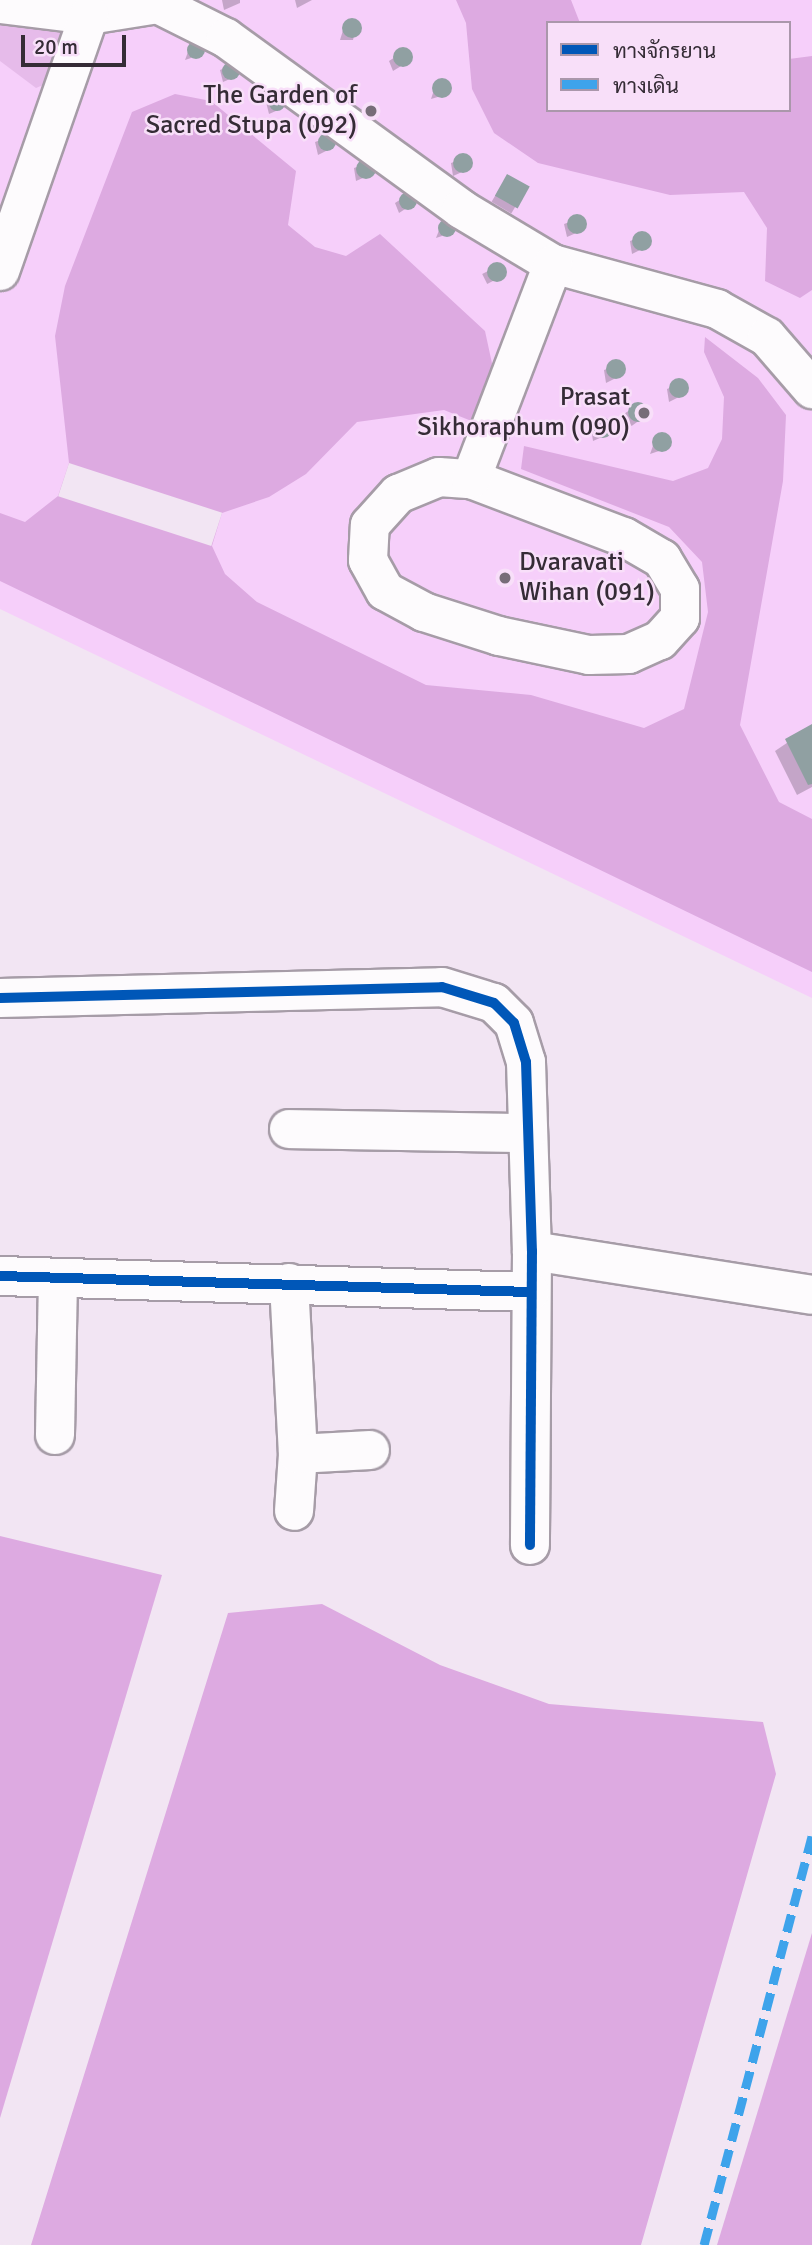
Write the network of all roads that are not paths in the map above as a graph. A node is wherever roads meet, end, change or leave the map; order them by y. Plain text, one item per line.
1 (160, 2) edge
2 (0, 4) edge
3 (89, 15) junction
4 (553, 264) junction
5 (0, 271) edge
6 (809, 374) edge
7 (471, 480) junction
8 (0, 998) edge
9 (289, 1129) dead end
10 (527, 1133) junction
11 (533, 1251) junction
12 (0, 1276) edge
13 (58, 1279) junction
14 (289, 1283) junction
15 (530, 1292) junction
16 (812, 1295) edge
17 (55, 1435) dead end
18 (370, 1450) dead end
19 (298, 1454) junction
20 (294, 1511) dead end
21 (530, 1545) dead end

1 - 3 street
1 - 4 street
2 - 3 street
3 - 5 street
4 - 6 street
4 - 7 street
7 - 7 street
8 - 10 street
9 - 10 street
10 - 11 street
11 - 15 street
11 - 16 street
12 - 13 street
13 - 14 street
13 - 17 street
14 - 15 street
14 - 19 street
15 - 21 street
18 - 19 street
19 - 20 street

